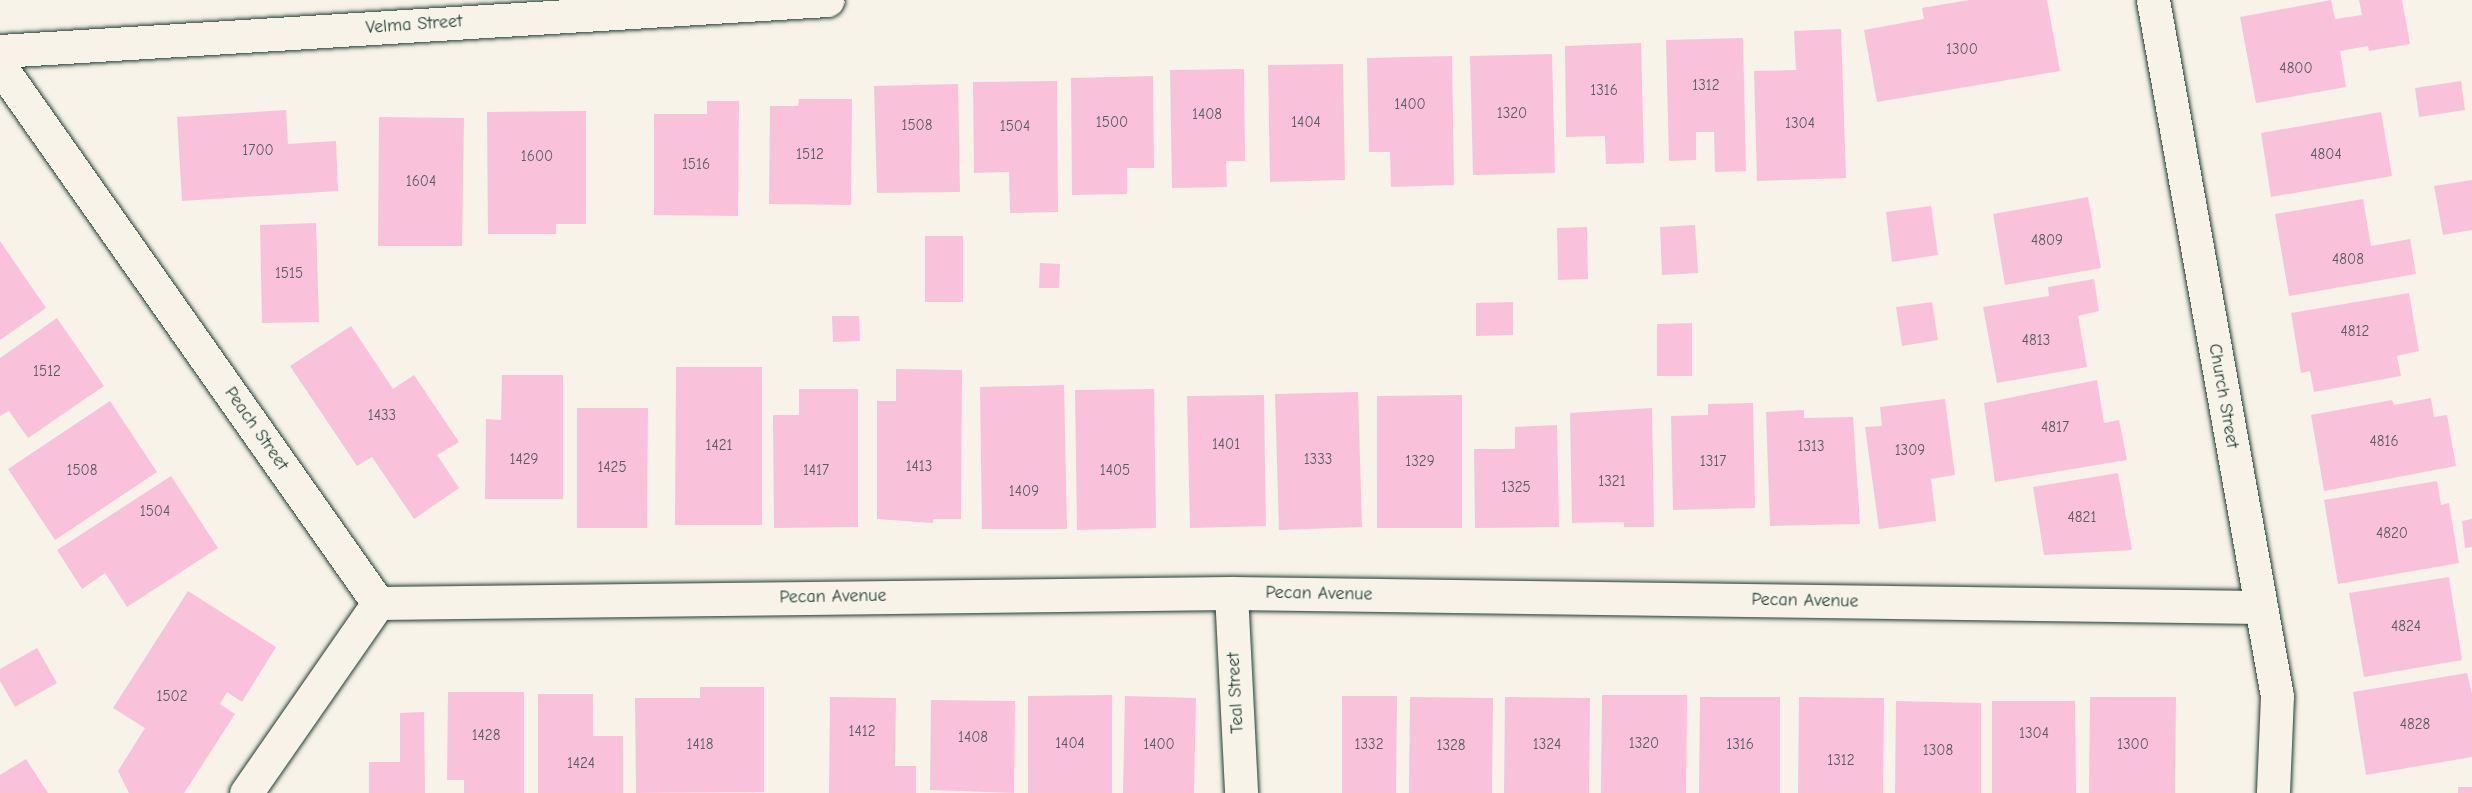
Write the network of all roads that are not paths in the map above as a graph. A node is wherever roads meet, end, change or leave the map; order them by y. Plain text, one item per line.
1 (828, 0) edge
2 (2153, 0) edge
3 (0, 51) edge
4 (0, 66) edge
5 (1231, 593) junction
6 (378, 603) junction
7 (2260, 607) junction
8 (246, 793) edge
9 (1241, 793) edge
10 (2273, 793) edge

1 - 3 street, Velma Street
2 - 7 street, Church Street
4 - 6 street, Peach Street
5 - 6 street, Pecan Avenue
5 - 7 street, Pecan Avenue
5 - 9 street, Teal Street
6 - 8 street
7 - 10 street, Church Street

